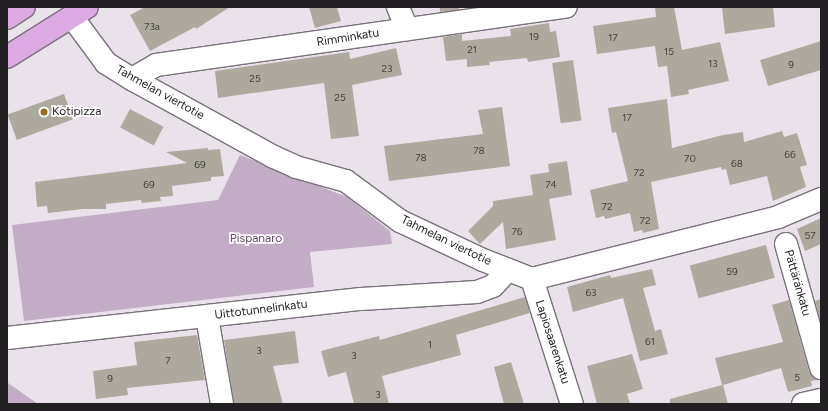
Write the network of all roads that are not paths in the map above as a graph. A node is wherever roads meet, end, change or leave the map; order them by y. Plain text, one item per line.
1 (24, 7) edge
2 (398, 7) edge
3 (562, 7) edge
4 (566, 7) edge
5 (79, 12) edge
6 (7, 18) edge
7 (407, 29) junction
8 (7, 57) edge
9 (132, 79) junction
10 (821, 199) edge
11 (786, 244) dead end
12 (508, 270) junction
13 (532, 279) junction
14 (207, 317) junction
15 (7, 338) edge
16 (821, 368) edge
17 (821, 400) edge
18 (222, 404) edge
19 (572, 404) edge
20 (803, 404) edge

1 - 6 main road
2 - 7 street
3 - 4 street, Rimminkatu
3 - 7 street, Rimminkatu
5 - 8 main road
5 - 9 street, Tahmelan viertotie
7 - 9 street, Rimminkatu
9 - 12 street, Tahmelan viertotie
10 - 13 street
11 - 16 street, Pättäränkatu
12 - 13 street, Tahmelan viertotie
12 - 14 street, Uittotunnelinkatu
13 - 19 street, Lapiosaarenkatu
14 - 15 street, Uittotunnelinkatu
14 - 18 street
17 - 20 street

